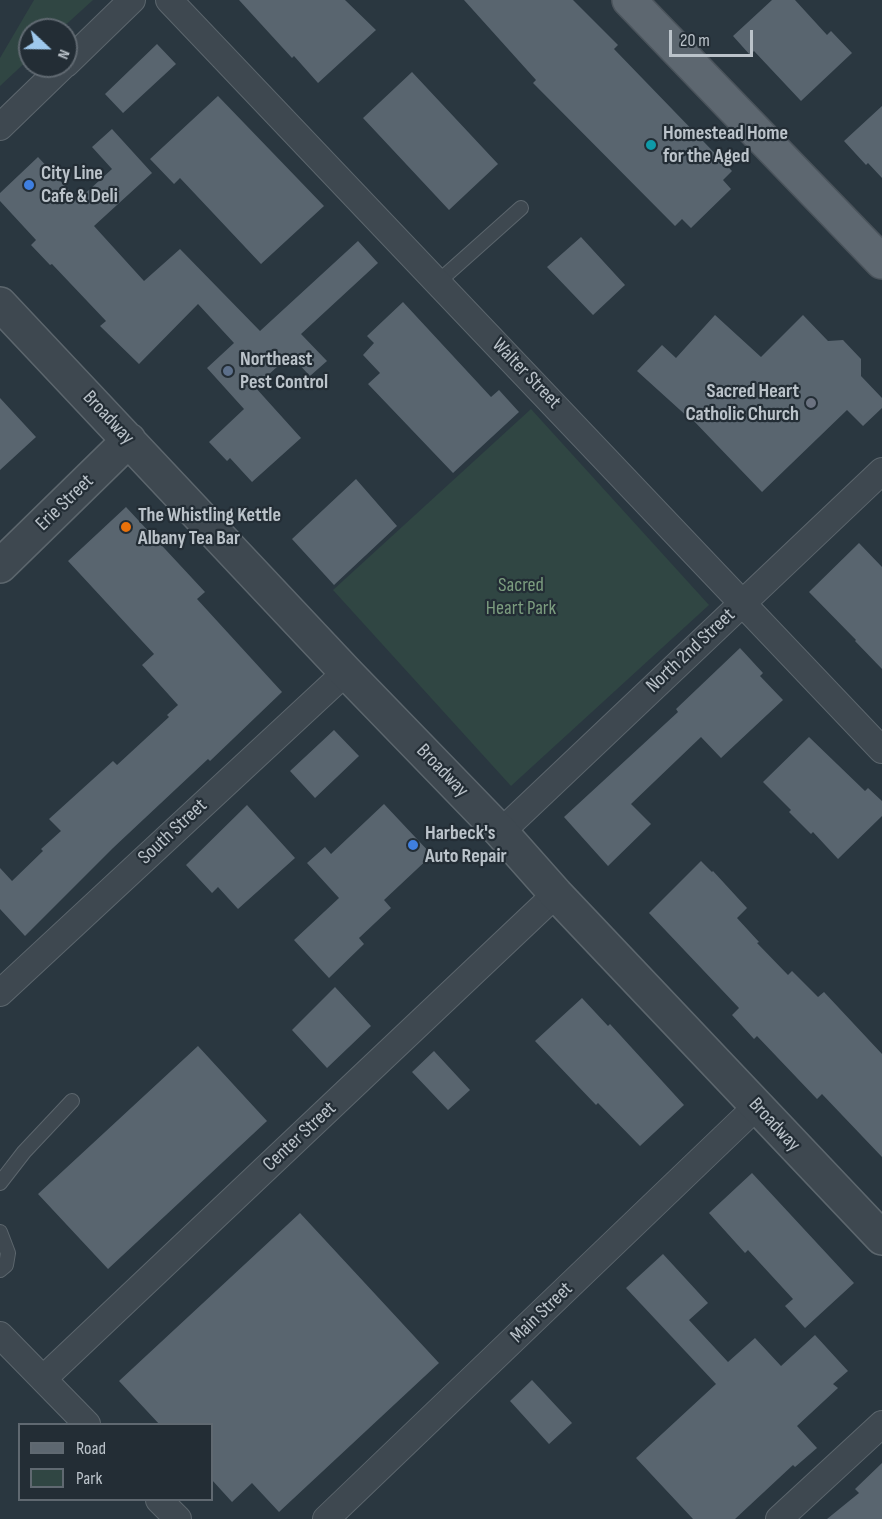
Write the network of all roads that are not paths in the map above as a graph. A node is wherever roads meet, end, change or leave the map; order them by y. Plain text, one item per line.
1 (132, 0) edge
2 (169, 0) edge
3 (629, 0) edge
4 (78, 52) edge
5 (51, 78) edge
6 (0, 127) edge
7 (521, 208) dead end
8 (882, 262) edge
9 (438, 282) junction
10 (0, 304) edge
11 (129, 440) junction
12 (882, 471) edge
13 (0, 566) edge
14 (743, 602) junction
15 (346, 672) junction
16 (882, 750) edge
17 (501, 832) junction
18 (556, 894) junction
19 (0, 993) edge
20 (72, 1101) dead end
21 (757, 1106) junction
22 (0, 1183) edge
23 (0, 1232) edge
24 (882, 1238) edge
25 (0, 1270) edge
26 (0, 1335) edge
27 (43, 1380) junction
28 (85, 1423) edge
29 (882, 1424) edge
30 (160, 1501) edge
31 (178, 1519) edge
32 (326, 1519) edge
33 (779, 1519) edge

1 - 4 street
2 - 9 street, Walter Street
3 - 8 main road
5 - 6 street
7 - 9 lane
9 - 14 street, Walter Street
10 - 11 street, Broadway
11 - 13 street, Erie Street
11 - 15 street, Broadway
12 - 14 street, North 2nd Street
14 - 16 street, Walter Street
14 - 17 street, North 2nd Street
15 - 17 street, Broadway
15 - 19 street, South Street
17 - 18 street, Broadway
18 - 21 street, Broadway
18 - 27 street, Center Street
20 - 22 lane
21 - 24 street, Broadway
21 - 32 street, Main Street
23 - 25 lane
26 - 27 street
27 - 28 street
29 - 33 street
30 - 31 street

